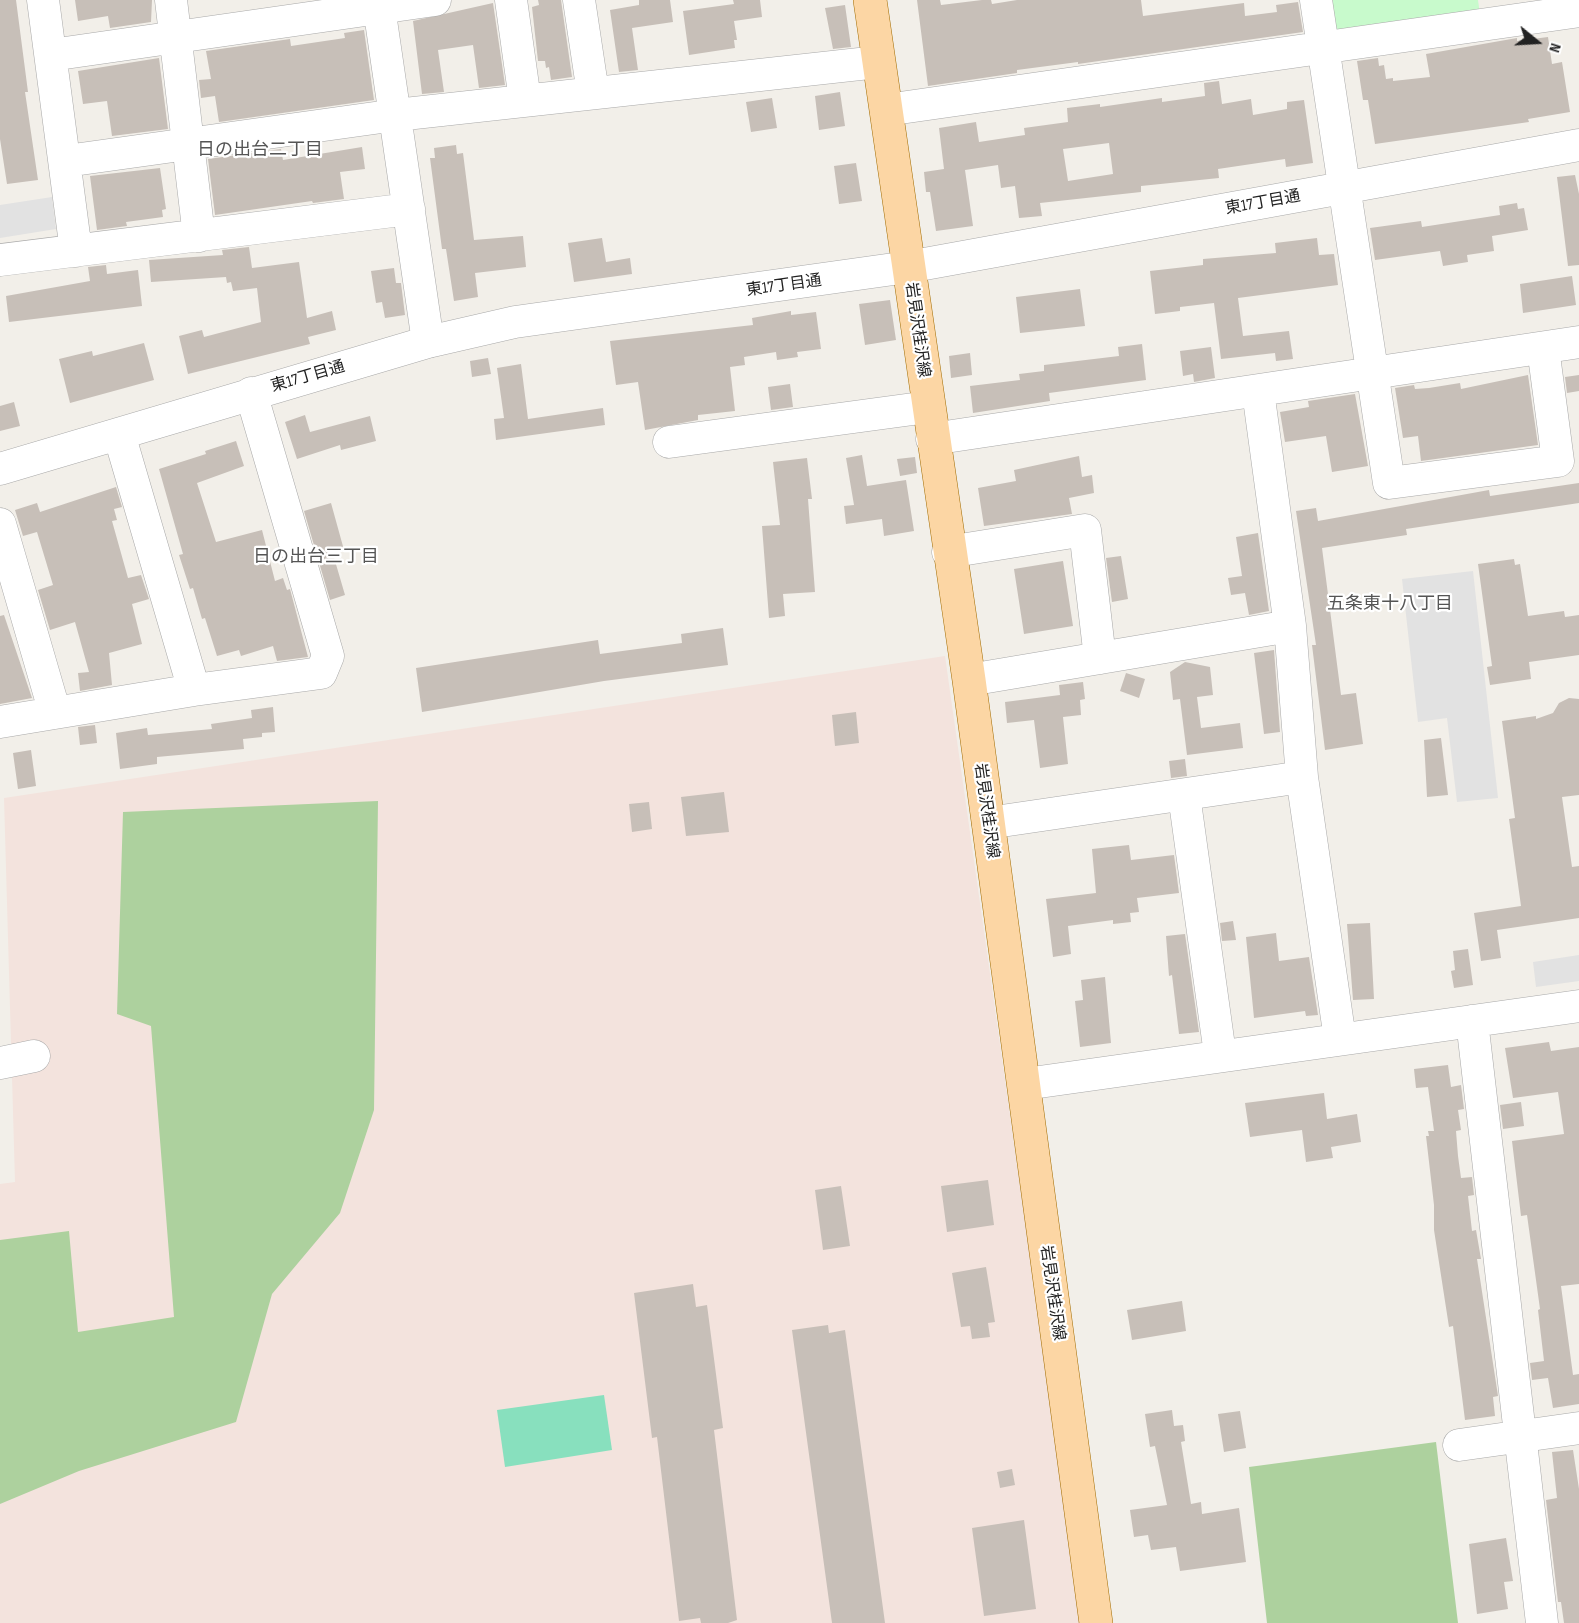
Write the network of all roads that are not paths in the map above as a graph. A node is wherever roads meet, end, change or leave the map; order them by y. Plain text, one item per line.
1 (43, 0) edge
2 (171, 0) edge
3 (435, 0) edge
4 (511, 0) edge
5 (579, 0) edge
6 (870, 0) edge
7 (1316, 0) edge
8 (379, 4) edge
9 (1579, 11) edge
10 (175, 38) junction
11 (1324, 47) junction
12 (51, 55) junction
13 (878, 62) junction
14 (593, 93) junction
15 (525, 100) junction
16 (886, 111) junction
17 (396, 115) junction
18 (1579, 145) edge
19 (188, 146) junction
20 (66, 161) junction
21 (1347, 189) junction
22 (409, 209) junction
23 (199, 236) junction
24 (76, 250) junction
25 (0, 260) edge
26 (908, 267) junction
27 (428, 342) junction
28 (1579, 342) edge
29 (1543, 348) junction
30 (1374, 375) junction
31 (1258, 391) junction
32 (251, 393) junction
33 (928, 407) junction
34 (119, 434) junction
35 (932, 439) junction
36 (669, 442) dead end
37 (0, 469) edge
38 (0, 524) edge
39 (948, 552) junction
40 (1290, 626) junction
41 (1100, 658) junction
42 (969, 680) junction
43 (194, 690) junction
44 (55, 713) junction
45 (0, 722) edge
46 (1302, 777) junction
47 (1184, 795) junction
48 (988, 823) junction
49 (1579, 1006) edge
50 (1472, 1021) junction
51 (1340, 1039) junction
52 (1220, 1054) junction
53 (34, 1056) dead end
54 (0, 1063) edge
55 (1025, 1084) junction
56 (1579, 1428) edge
57 (1521, 1436) junction
58 (1459, 1445) dead end
59 (1096, 1623) edge
60 (1542, 1623) edge

1 - 12 street
2 - 10 street
3 - 8 street
4 - 15 street
5 - 14 street
6 - 13 main road, 岩見沢桂沢線
7 - 11 street
8 - 10 street
8 - 17 street
9 - 11 street
10 - 12 street
10 - 19 street
11 - 16 street
11 - 21 street
12 - 20 street
13 - 14 street
13 - 16 main road, 岩見沢桂沢線
14 - 15 street
15 - 17 street
16 - 26 main road, 岩見沢桂沢線
17 - 19 street
17 - 22 street
18 - 21 street, 東17丁目通
19 - 20 street
19 - 23 street
20 - 24 street
21 - 26 street, 東17丁目通
21 - 30 street
22 - 23 street
22 - 27 street
23 - 24 street
24 - 25 street
26 - 27 street, 東17丁目通
26 - 33 main road, 岩見沢桂沢線
27 - 32 street, 東17丁目通
28 - 29 street
29 - 30 street
29 - 30 street
30 - 31 street
31 - 35 street
31 - 40 street
32 - 34 street, 東17丁目通
32 - 43 street
33 - 35 main road, 岩見沢桂沢線
33 - 36 street
34 - 37 street, 東17丁目通
34 - 43 street
35 - 39 main road, 岩見沢桂沢線
38 - 44 street
39 - 41 street
39 - 42 main road, 岩見沢桂沢線
40 - 41 street
40 - 46 street
41 - 42 street
42 - 48 main road, 岩見沢桂沢線
43 - 44 street
44 - 45 street
46 - 47 street
46 - 51 street
47 - 48 street
47 - 52 street
48 - 55 main road, 岩見沢桂沢線
49 - 50 street
50 - 51 street
50 - 57 street
51 - 52 street
52 - 55 street
53 - 54 street
55 - 59 main road, 岩見沢桂沢線
56 - 57 street
57 - 58 street
57 - 60 street

